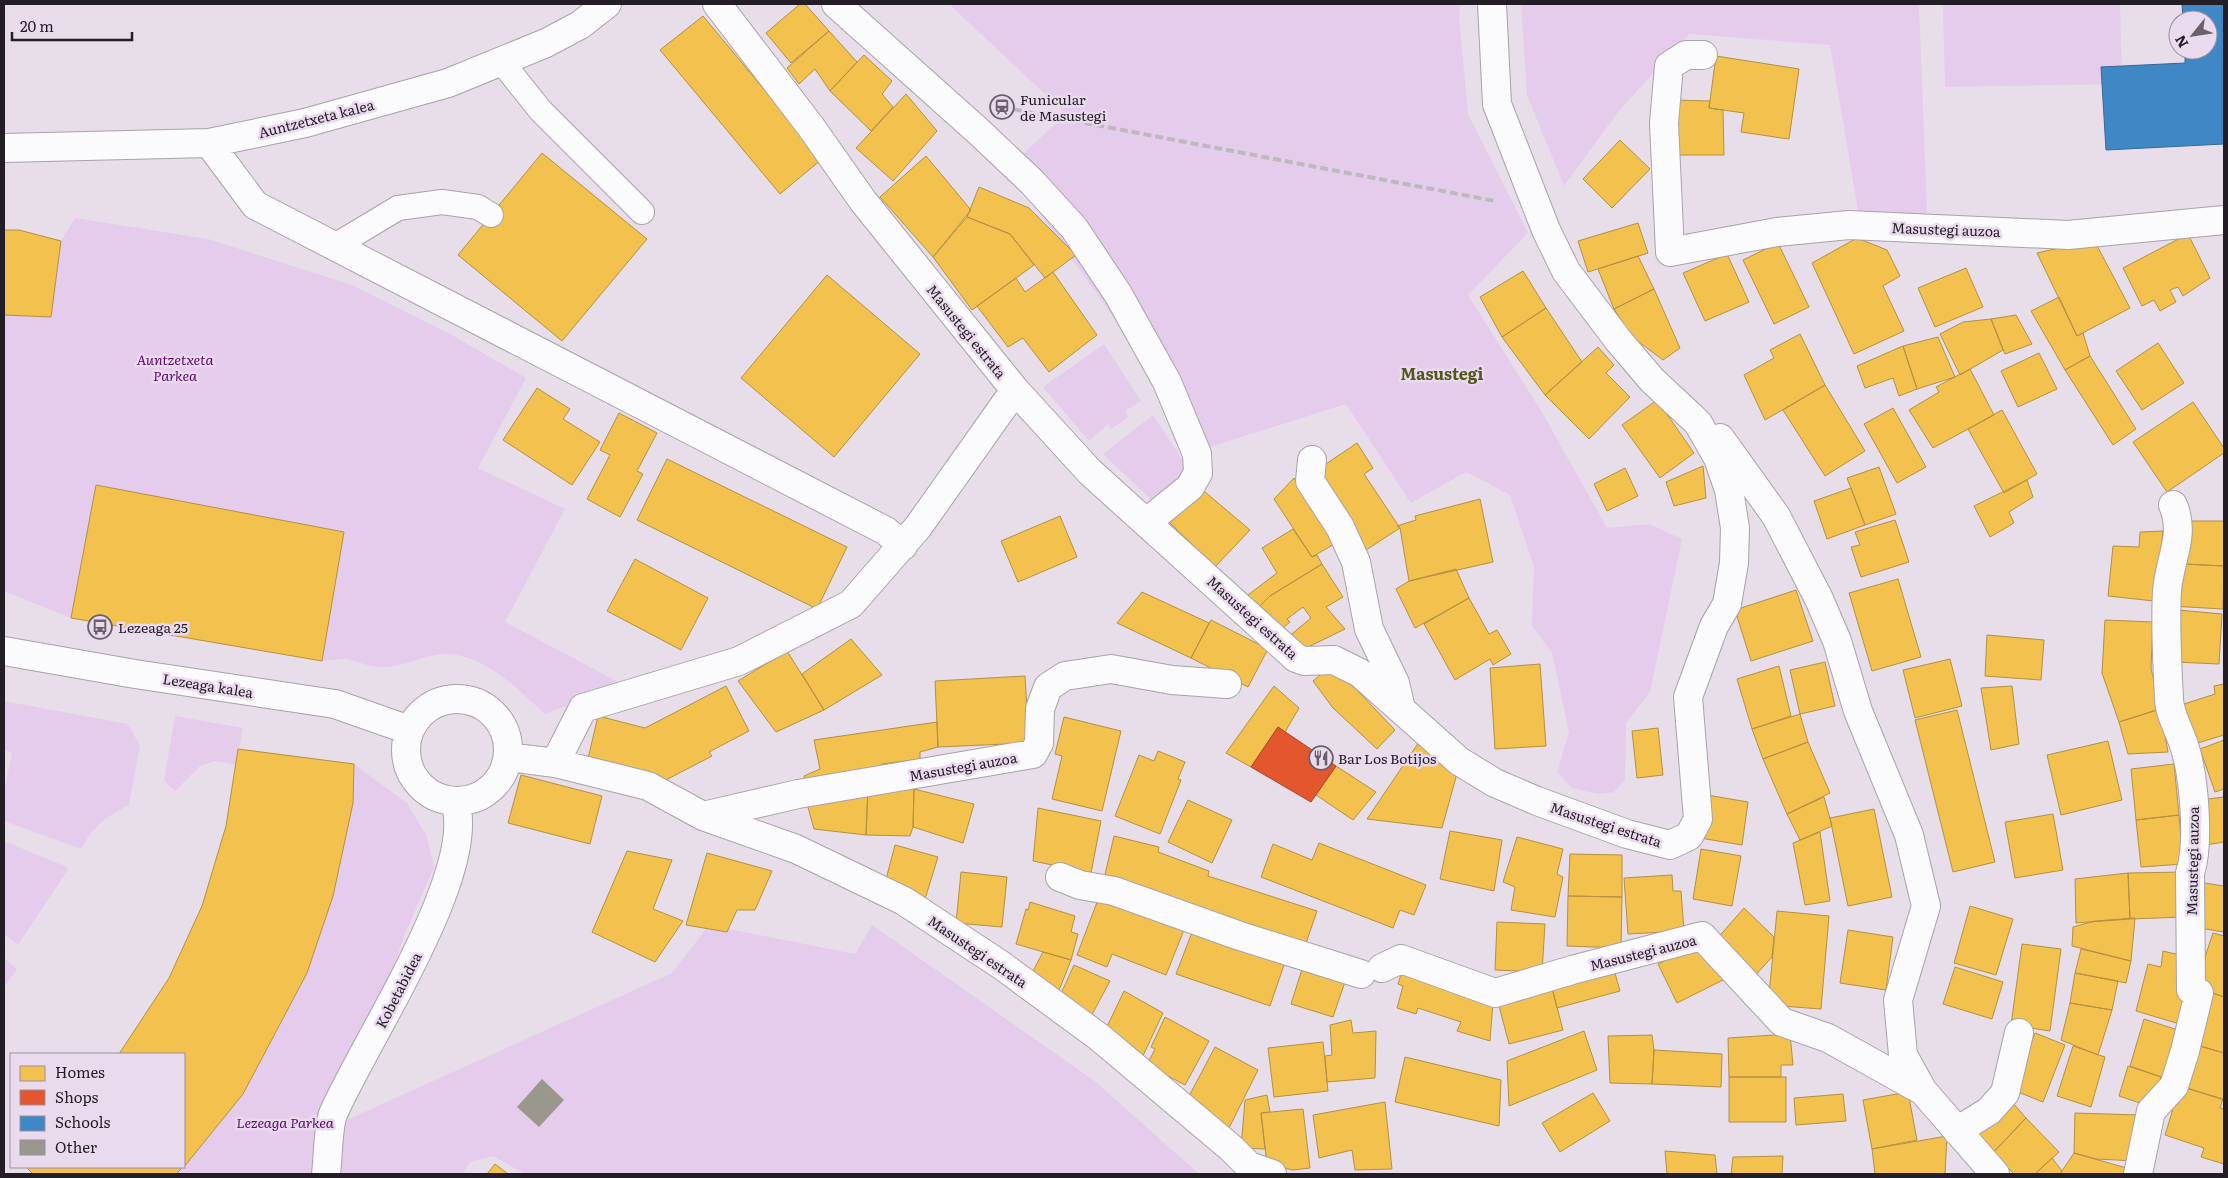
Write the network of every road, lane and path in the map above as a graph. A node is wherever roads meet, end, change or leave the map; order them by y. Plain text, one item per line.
1 (607, 4) edge
2 (717, 4) edge
3 (836, 4) edge
4 (1492, 4) edge
5 (1703, 54) dead end
6 (501, 61) junction
7 (209, 143) junction
8 (4, 148) edge
9 (642, 212) dead end
10 (491, 215) dead end
11 (2224, 220) edge
12 (333, 247) junction
13 (1015, 390) junction
14 (1698, 423) junction
15 (1312, 460) dead end
16 (2173, 505) dead end
17 (1147, 522) junction
18 (903, 546) junction
19 (4, 651) edge
20 (1226, 684) dead end
21 (1401, 710) junction
22 (408, 730) junction
23 (508, 757) junction
24 (555, 763) junction
25 (455, 802) junction
26 (703, 816) junction
27 (1060, 877) dead end
28 (2019, 1032) dead end
29 (1923, 1091) junction
30 (1958, 1131) junction
31 (326, 1174) edge
32 (1272, 1174) edge
33 (1995, 1174) edge
34 (2138, 1174) edge

1 - 6 street, Auntzetxeta kalea
2 - 13 street, Masustegi estrata
3 - 17 street
4 - 14 street, Masustegi estrata
5 - 11 street, Masustegi auzoa
6 - 7 street, Auntzetxeta kalea
6 - 9 lane
7 - 8 street, Auntzetxeta kalea
7 - 12 street
10 - 12 lane
12 - 18 street
13 - 17 street, Masustegi estrata
13 - 18 street
14 - 21 street, Masustegi estrata
14 - 29 street
15 - 21 street
16 - 34 street, Masustegi auzoa
17 - 21 street, Masustegi estrata
18 - 24 street
19 - 22 street, Lezeaga kalea
20 - 26 street, Masustegi auzoa
22 - 23 street
22 - 25 street
23 - 24 street
23 - 25 street
24 - 26 street, Masustegi estrata
25 - 31 street, Kobetabidea
26 - 32 street, Masustegi estrata
27 - 29 street, Masustegi auzoa
28 - 30 street
29 - 30 street
30 - 33 street

